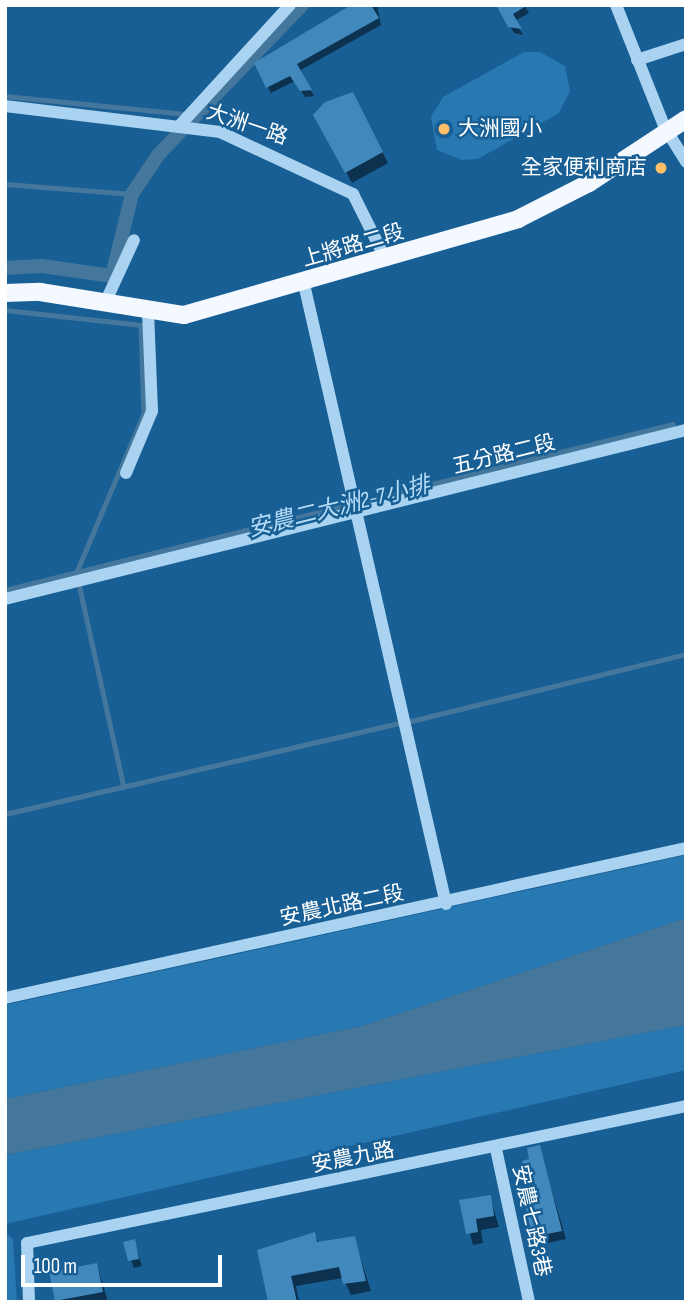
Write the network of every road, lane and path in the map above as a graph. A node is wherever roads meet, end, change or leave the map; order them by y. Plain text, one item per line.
1 (290, 5) edge
2 (616, 5) edge
3 (686, 44) edge
4 (637, 60) junction
5 (5, 106) edge
6 (686, 119) edge
7 (181, 124) junction
8 (665, 128) junction
9 (686, 162) edge
10 (134, 240) dead end
11 (386, 260) junction
12 (304, 284) junction
13 (5, 293) edge
14 (105, 303) junction
15 (148, 310) junction
16 (686, 430) edge
17 (126, 473) dead end
18 (354, 513) junction
19 (5, 599) edge
20 (686, 848) edge
21 (446, 904) junction
22 (5, 998) edge
23 (686, 1106) edge
24 (496, 1149) junction
25 (29, 1302) edge
26 (529, 1302) edge

1 - 7 street
2 - 4 street
3 - 4 street
4 - 8 street
5 - 7 street, 大洲一路
6 - 8 main road, 上將路二段
7 - 11 street, 大洲一路
8 - 9 street
8 - 11 main road, 上將路二段
10 - 14 street
11 - 12 main road, 上將路二段
12 - 15 main road, 上將路二段
12 - 18 street
13 - 14 main road, 上將路二段
14 - 15 main road, 上將路二段
15 - 17 street
16 - 18 street, 五分路二段
18 - 19 street, 五分路二段
18 - 21 street
20 - 21 street, 安農北路二段
21 - 22 street, 安農北路二段
23 - 24 street, 安農九路
24 - 25 street, 安農九路
24 - 26 street, 安農七路3巷

